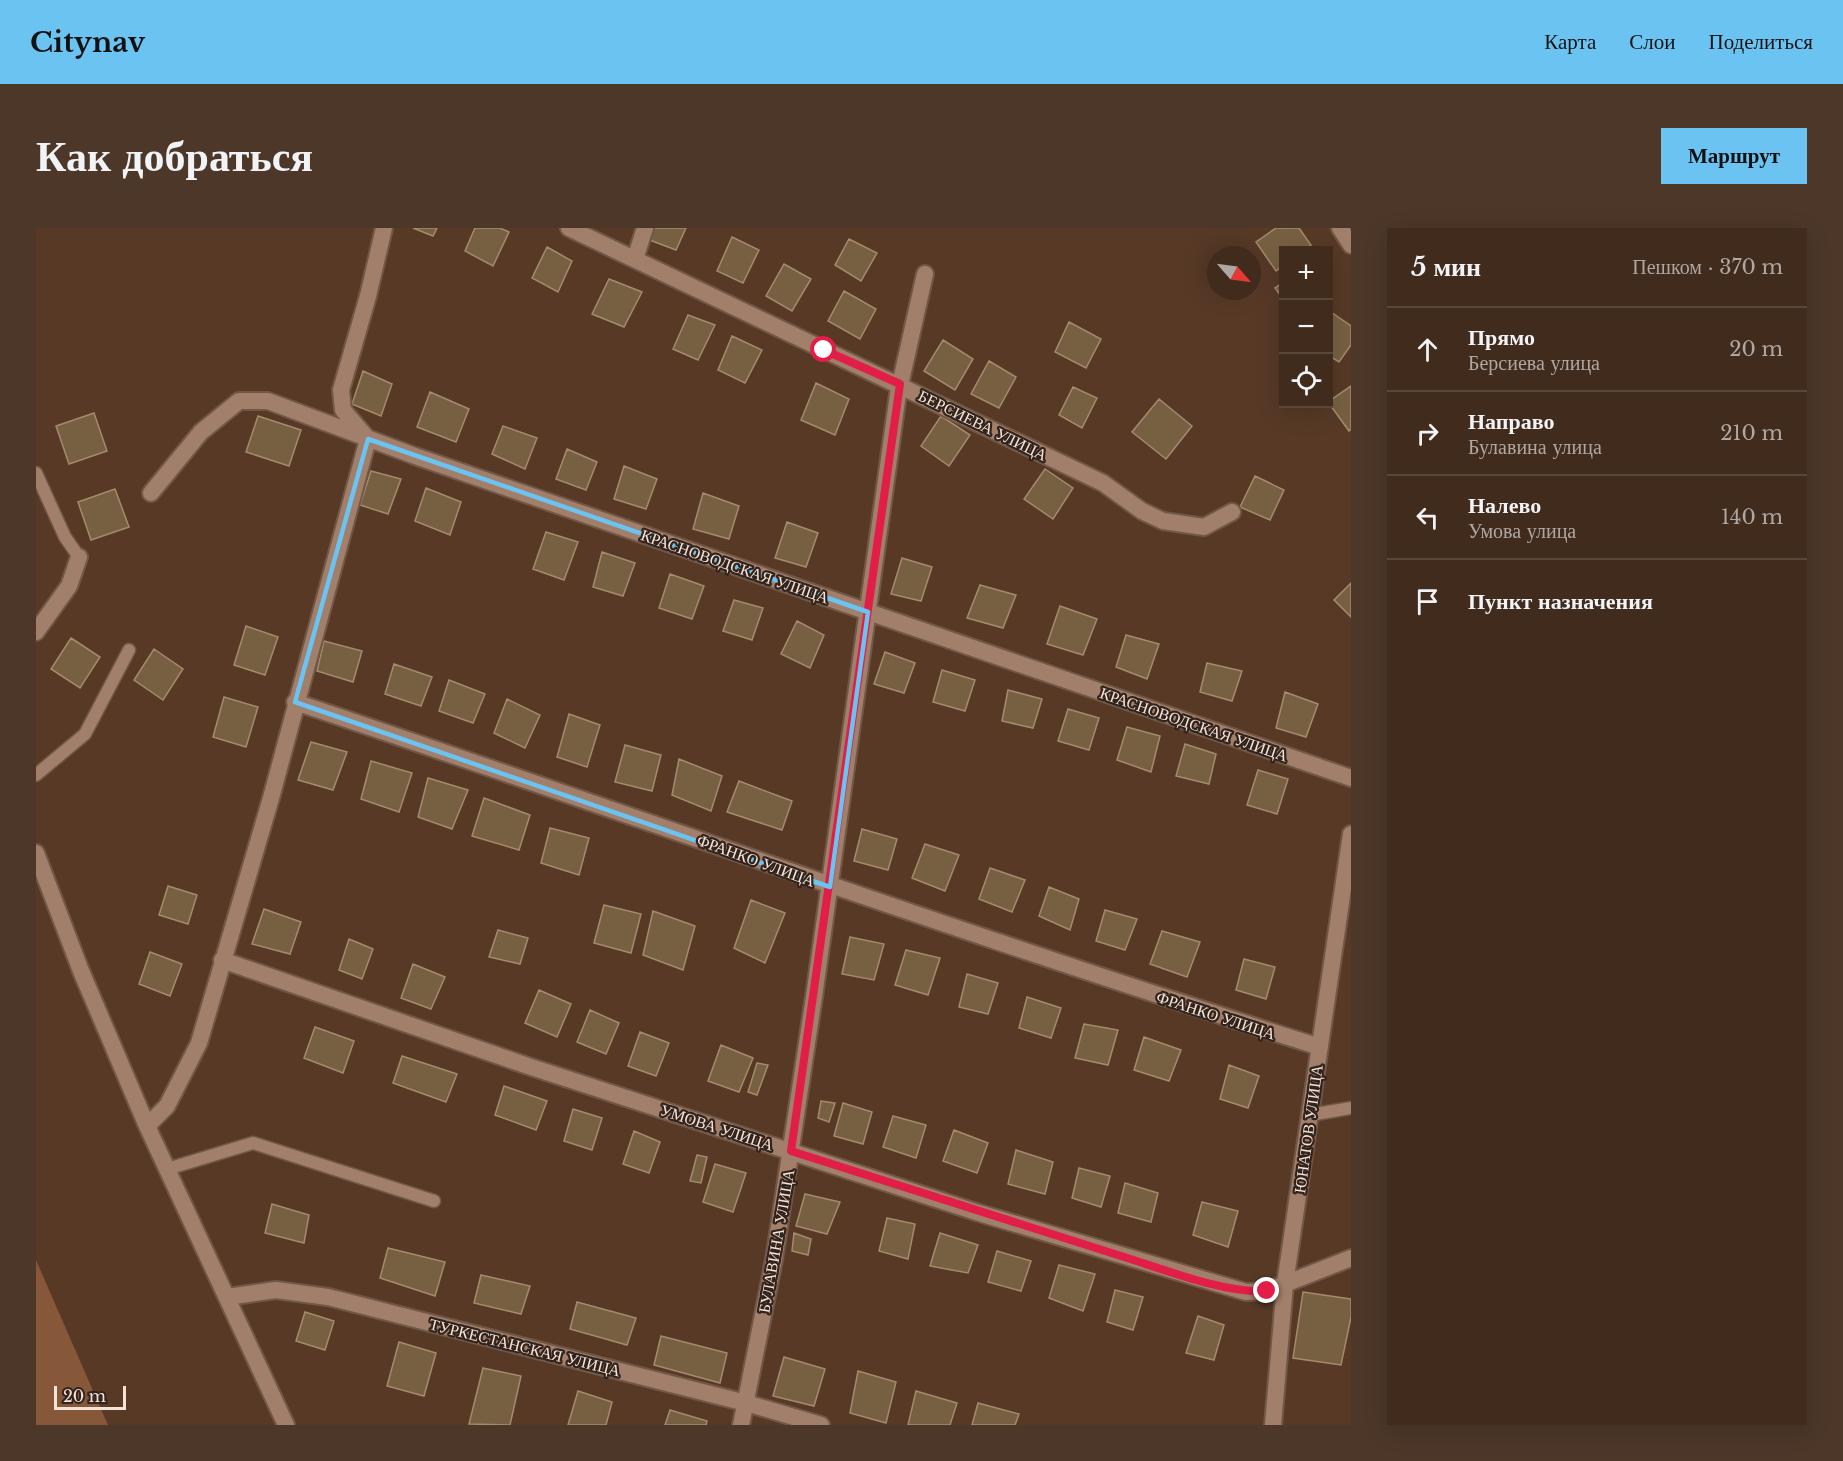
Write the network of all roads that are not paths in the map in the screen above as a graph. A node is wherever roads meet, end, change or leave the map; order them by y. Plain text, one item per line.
1 (384, 228) edge
2 (569, 228) edge
3 (645, 228) edge
4 (1340, 228) edge
5 (1351, 245) edge
6 (635, 259) junction
7 (925, 274) dead end
8 (900, 384) junction
9 (368, 439) junction
10 (36, 473) edge
11 (151, 493) dead end
12 (1232, 512) dead end
13 (79, 557) joint
14 (868, 612) junction
15 (36, 632) edge
16 (129, 650) dead end
17 (296, 702) junction
18 (36, 775) edge
19 (1351, 778) edge
20 (1351, 834) edge
21 (36, 854) edge
22 (830, 887) junction
23 (222, 960) junction
24 (1320, 1047) junction
25 (1351, 1108) edge
26 (1310, 1115) junction
27 (147, 1126) junction
28 (791, 1151) junction
29 (167, 1169) junction
30 (434, 1201) dead end
31 (1351, 1258) edge
32 (1285, 1284) junction
33 (226, 1297) junction
34 (746, 1402) junction
35 (286, 1425) edge
36 (741, 1425) edge
37 (821, 1425) edge
38 (1273, 1425) edge

1 - 9 street
2 - 6 street, БЕРСИЕВА УЛИЦА
3 - 6 street
4 - 5 street
6 - 8 street, БЕРСИЕВА УЛИЦА
7 - 8 street, БУЛАВИНА УЛИЦА
8 - 12 street, БЕРСИЕВА УЛИЦА
8 - 14 street, БУЛАВИНА УЛИЦА
9 - 11 street, КРАСНОВОДСКАЯ УЛИЦА
9 - 14 street, КРАСНОВОДСКАЯ УЛИЦА
9 - 17 street
10 - 13 lane
13 - 15 street
14 - 19 street, КРАСНОВОДСКАЯ УЛИЦА
14 - 22 street, БУЛАВИНА УЛИЦА
16 - 18 lane
17 - 22 street, ФРАНКО УЛИЦА
17 - 23 street
20 - 24 street, ЮНАТОВ УЛИЦА
21 - 27 street
22 - 24 street, ФРАНКО УЛИЦА
22 - 28 street, БУЛАВИНА УЛИЦА
23 - 27 street
23 - 28 street, УМОВА УЛИЦА
24 - 26 street, ЮНАТОВ УЛИЦА
25 - 26 lane
26 - 32 street, ЮНАТОВ УЛИЦА
27 - 29 street
28 - 32 street, УМОВА УЛИЦА
28 - 34 street, БУЛАВИНА УЛИЦА
29 - 30 lane
29 - 33 street
31 - 32 street, УМОВА УЛИЦА
32 - 38 street, ЮНАТОВ УЛИЦА
33 - 34 street, ТУРКЕСТАНСКАЯ УЛИЦА
33 - 35 street
34 - 36 street, БУЛАВИНА УЛИЦА
34 - 37 street, ТУРКЕСТАНСКАЯ УЛИЦА

